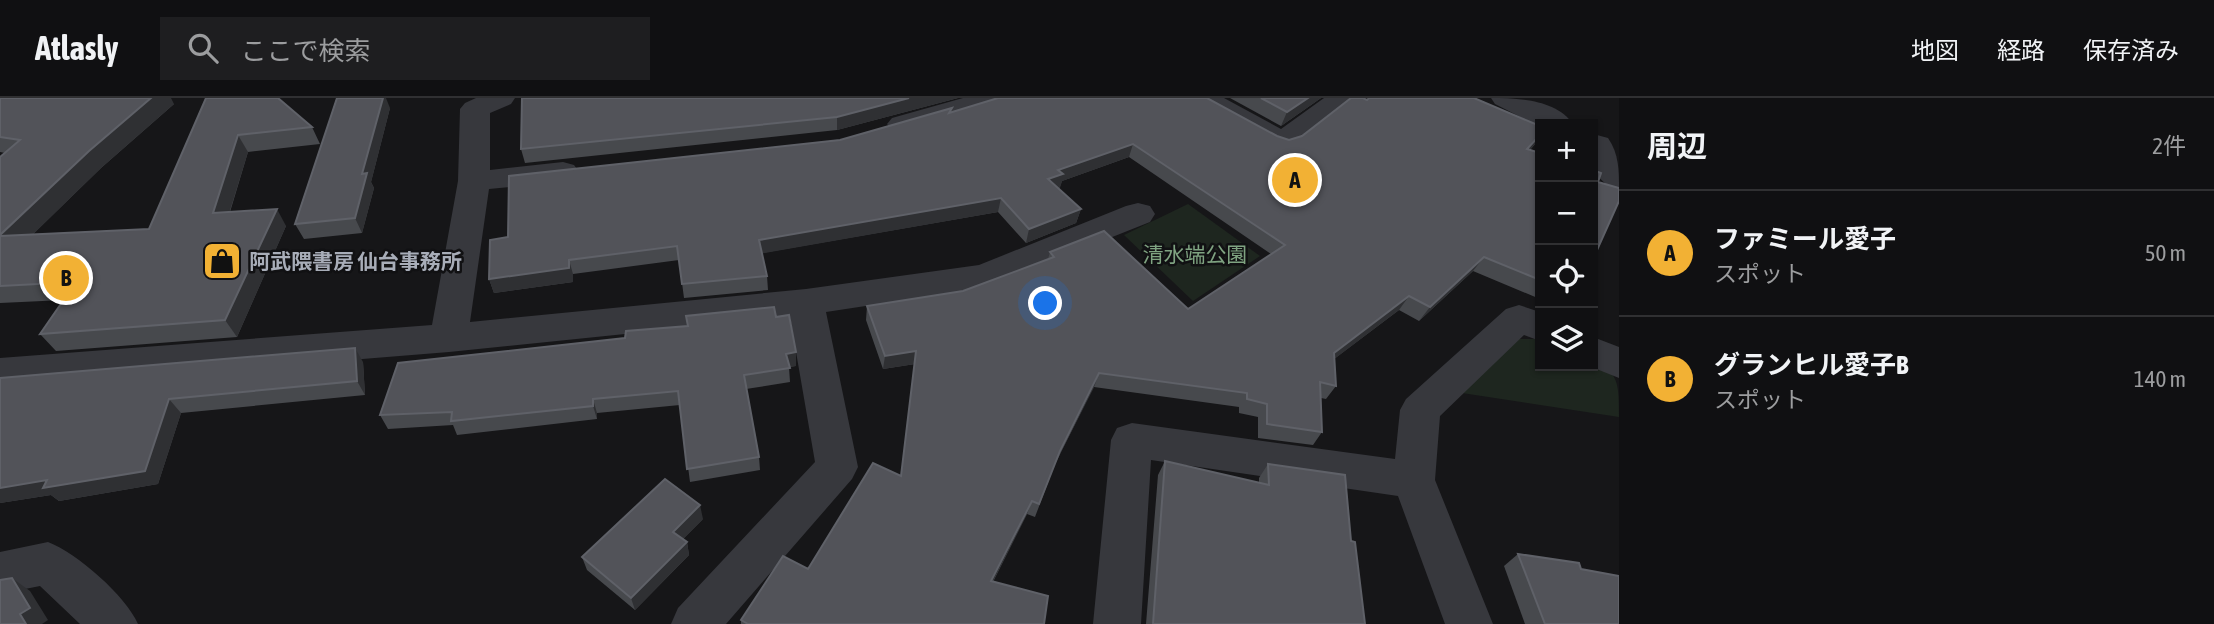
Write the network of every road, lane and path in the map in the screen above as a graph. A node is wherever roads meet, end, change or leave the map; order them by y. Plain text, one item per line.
1 (501, 98) edge
2 (1203, 98) edge
3 (1343, 98) edge
4 (1505, 98) edge
5 (968, 100) edge
6 (1548, 119) edge
7 (877, 131) edge
8 (1603, 142) edge
9 (596, 168) edge
10 (1619, 179) edge
11 (474, 181) junction
12 (1138, 214) dead end
13 (806, 302) junction
14 (1535, 325) edge
15 (449, 338) junction
16 (1598, 353) edge
17 (1619, 363) edge
18 (0, 373) edge
19 (1414, 480) junction
20 (0, 573) edge
21 (114, 624) edge
22 (695, 624) edge
23 (1117, 624) edge
24 (1469, 624) edge

1 - 11 street
2 - 3 street
4 - 6 street
5 - 7 street
8 - 10 street
9 - 11 street
11 - 15 street
12 - 13 street
13 - 15 street
13 - 22 street
14 - 19 street
15 - 18 street
16 - 17 street
19 - 23 street
19 - 24 street
20 - 21 street

